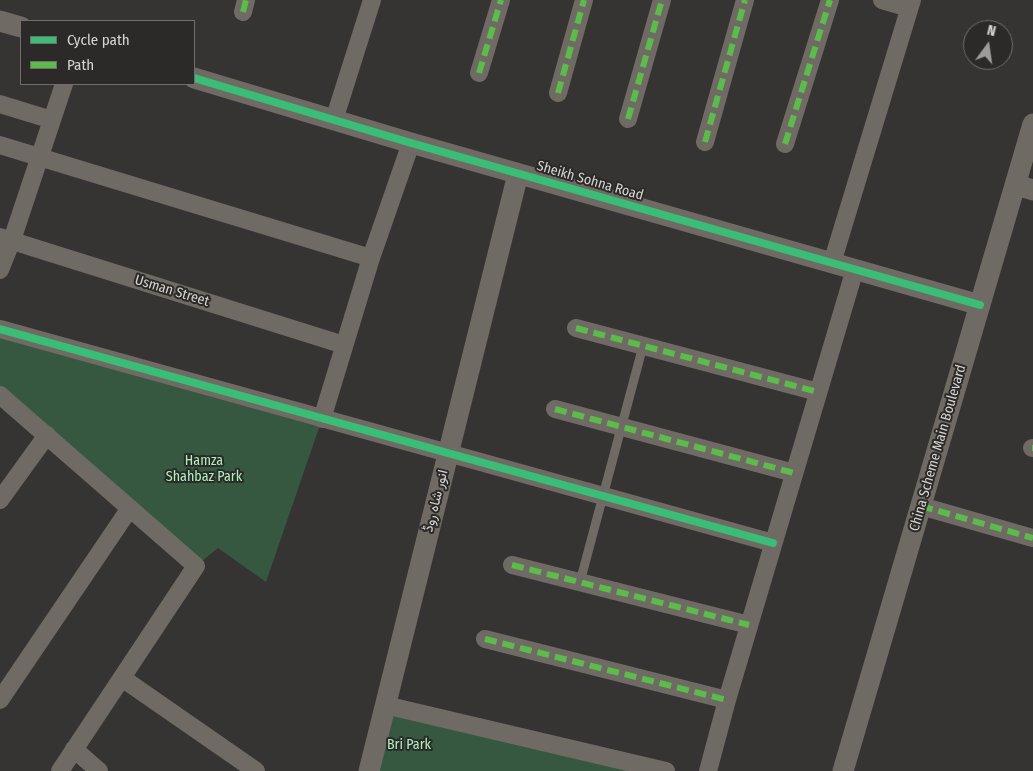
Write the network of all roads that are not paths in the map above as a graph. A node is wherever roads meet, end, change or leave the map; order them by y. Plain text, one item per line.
1 (372, 0) edge
2 (501, 0) edge
3 (584, 0) edge
4 (662, 0) edge
5 (745, 0) edge
6 (830, 0) edge
7 (882, 0) edge
8 (910, 4) edge
9 (0, 20) edge
10 (20, 27) edge
11 (478, 73) dead end
12 (195, 78) edge
13 (64, 85) edge
14 (558, 93) dead end
15 (0, 104) edge
16 (628, 119) dead end
17 (52, 120) junction
18 (334, 120) junction
19 (1033, 124) edge
20 (705, 142) dead end
21 (411, 143) junction
22 (785, 144) dead end
23 (0, 145) edge
24 (40, 157) junction
25 (518, 174) junction
26 (1024, 188) edge
27 (6, 239) edge
28 (370, 258) junction
29 (832, 262) junction
30 (855, 269) junction
31 (0, 270) edge
32 (980, 305) junction
33 (576, 328) dead end
34 (0, 329) edge
35 (344, 345) junction
36 (643, 346) junction
37 (818, 392) junction
38 (0, 395) edge
39 (555, 409) dead end
40 (322, 419) junction
41 (622, 427) junction
42 (47, 436) junction
43 (448, 454) junction
44 (794, 473) junction
45 (604, 497) junction
46 (0, 500) edge
47 (921, 506) junction
48 (130, 508) junction
49 (1033, 538) edge
50 (773, 543) junction
51 (512, 565) dead end
52 (580, 582) junction
53 (749, 625) junction
54 (486, 639) dead end
55 (122, 678) junction
56 (0, 700) edge
57 (727, 700) junction
58 (385, 705) junction
59 (74, 749) junction
60 (60, 771) edge
61 (99, 771) edge
62 (256, 771) edge
63 (369, 771) edge
64 (666, 771) edge
65 (708, 771) edge
66 (843, 771) edge

1 - 18 street
2 - 11 street
3 - 14 street
4 - 16 street
5 - 20 street
6 - 22 street
7 - 8 street
8 - 29 street
9 - 10 street
12 - 18 street, Sheikh Sohna Road
13 - 17 street
15 - 17 street
17 - 24 street
18 - 21 street, Sheikh Sohna Road
19 - 26 street, China Scheme Main Boulevard
21 - 25 street, Sheikh Sohna Road
21 - 28 street
23 - 24 street
24 - 27 street
24 - 28 street
25 - 29 street, Sheikh Sohna Road
25 - 43 street, انور شاہ روڈ
26 - 32 street, China Scheme Main Boulevard
27 - 31 street
27 - 35 street, Usman Street
28 - 35 street
29 - 30 street, Sheikh Sohna Road
30 - 32 street, Sheikh Sohna Road
30 - 37 street
32 - 47 street, China Scheme Main Boulevard
33 - 36 street
34 - 40 street
35 - 40 street
36 - 37 street
36 - 41 lane
37 - 44 street
38 - 42 street
39 - 41 street
40 - 43 street
41 - 44 street
41 - 45 lane
42 - 46 street
42 - 48 street
43 - 45 street
43 - 58 street, انور شاہ روڈ
44 - 50 street
45 - 50 street
45 - 52 lane
47 - 49 street
47 - 66 street, China Scheme Main Boulevard
48 - 55 street
48 - 56 street
50 - 53 street
51 - 52 street
52 - 53 street
53 - 57 street
54 - 57 street
55 - 59 street
55 - 62 street
57 - 65 street
58 - 63 street, انور شاہ روڈ
58 - 64 street
59 - 60 street
59 - 61 street

